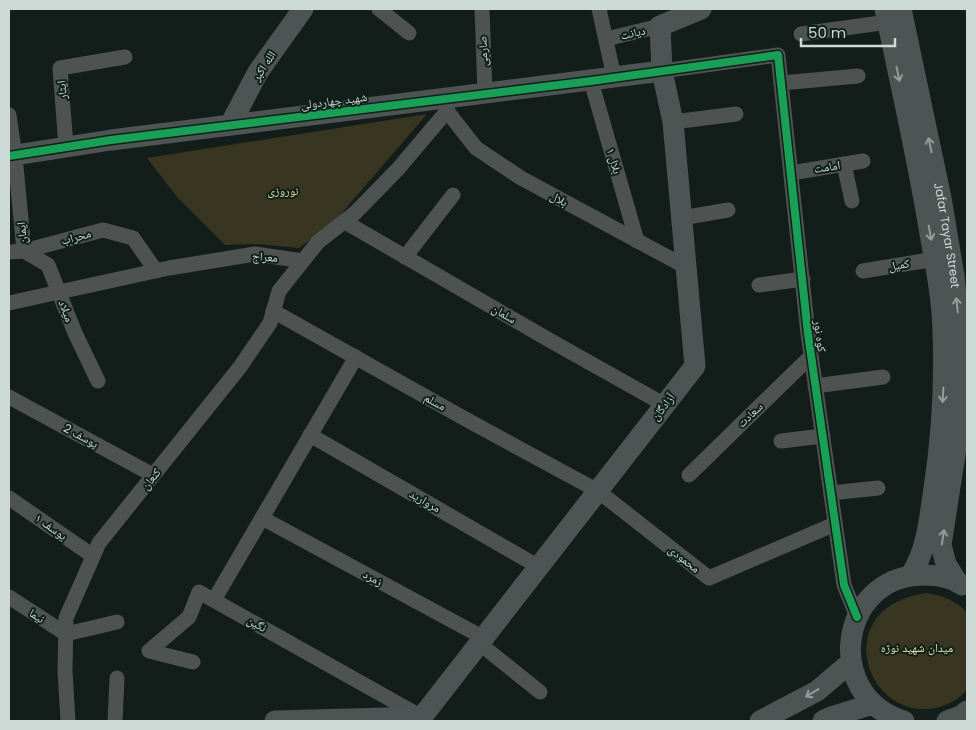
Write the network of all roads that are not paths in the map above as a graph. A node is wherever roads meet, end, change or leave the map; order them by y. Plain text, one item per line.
1 (303, 9) edge
2 (379, 9) edge
3 (482, 9) edge
4 (599, 9) edge
5 (698, 9) edge
6 (891, 13) edge
7 (660, 26) junction
8 (409, 33) dead end
9 (801, 34) dead end
10 (606, 39) junction
11 (125, 57) dead end
12 (662, 71) junction
13 (858, 76) dead end
14 (614, 77) junction
15 (590, 81) junction
16 (781, 84) junction
17 (485, 93) junction
18 (448, 105) junction
19 (9, 114) edge
20 (736, 114) dead end
21 (673, 122) junction
22 (230, 126) junction
23 (66, 147) junction
24 (12, 156) edge
25 (863, 161) dead end
26 (844, 164) junction
27 (791, 173) junction
28 (453, 195) dead end
29 (852, 201) dead end
30 (728, 210) dead end
31 (682, 218) junction
32 (345, 222) junction
33 (637, 241) junction
34 (16, 252) edge
35 (405, 257) junction
36 (935, 259) junction
37 (303, 261) junction
38 (686, 267) junction
39 (156, 271) junction
40 (862, 271) dead end
41 (802, 279) junction
42 (759, 285) dead end
43 (59, 292) junction
44 (9, 302) edge
45 (273, 311) junction
46 (811, 356) junction
47 (356, 357) junction
48 (883, 377) dead end
49 (98, 381) dead end
50 (815, 386) junction
51 (9, 397) edge
52 (665, 405) junction
53 (310, 435) junction
54 (823, 436) junction
55 (781, 442) dead end
56 (948, 449) junction
57 (153, 475) junction
58 (689, 475) dead end
59 (878, 488) dead end
60 (598, 491) junction
61 (831, 493) junction
62 (9, 498) edge
63 (262, 518) junction
64 (835, 524) junction
65 (93, 556) junction
66 (539, 566) junction
67 (911, 575) junction
68 (962, 585) edge
69 (9, 597) edge
70 (214, 600) junction
71 (856, 617) junction
72 (117, 622) dead end
73 (66, 634) junction
74 (482, 641) junction
75 (192, 662) dead end
76 (850, 663) junction
77 (117, 678) dead end
78 (540, 692) dead end
79 (873, 704) junction
80 (425, 719) edge
81 (68, 721) edge
82 (115, 721) edge
83 (275, 721) edge
84 (279, 721) edge
85 (311, 721) edge
86 (760, 721) edge
87 (823, 721) edge
88 (904, 721) edge

1 - 22 street, الله اکبر
2 - 8 street
3 - 17 street, صارمی
4 - 10 street, دیانت
5 - 7 street
6 - 9 street
6 -> 36 street, Jafar Tayar Street
56 -> 6 street, Jafar Tayar Street
7 - 10 street, دیانت
7 - 12 street, آزادگان
10 - 14 street, دیانت
11 - 23 street, ایثار
12 - 14 street, شهید چهاردولی
12 - 16 street, کوه نور
12 - 21 street, آزادگان
13 - 16 street
14 - 15 street, شهید چهاردولی
15 - 17 street, شهید چهاردولی
15 - 33 street, بلال ۱
16 - 27 street, کوه نور
17 - 18 street, شهید چهاردولی
18 - 22 street, شهید چهاردولی
18 - 32 street
18 - 33 street, بلال
19 - 24 street, ایمان
20 - 21 street
21 - 31 street, آزادگان
22 - 23 street, شهید چهاردولی
23 - 24 street, شهید چهاردولی
24 - 34 street, ایمان
25 - 26 street, امامت
26 - 27 street, امامت
26 - 29 street
27 - 41 street, کوه نور
28 - 35 street
30 - 31 street
31 - 38 street, آزادگان
32 - 35 street, سلمان
32 - 37 street
33 - 38 street, بلال
34 - 39 street, محراب
34 - 43 street, میلاد
35 - 52 street, سلمان
36 - 40 street, کمیل
36 -> 56 street, Jafar Tayar Street
37 - 39 street, معراج
37 - 45 street, کنعان
38 - 52 street, آزادگان
39 - 43 street, معراج
41 - 42 street
41 - 46 street, کوه نور
43 - 44 street, معراج
43 - 49 street, میلاد
45 - 47 street, مسلم
45 - 57 street, کنعان
46 - 50 street, کوه نور
46 - 58 street, سعادت
47 - 53 street
47 - 60 street, مسلم
48 - 50 street
50 - 54 street, کوه نور
51 - 57 street, یوسف 2
52 - 60 street, آزادگان
53 - 63 street
53 - 66 street, مروارید
54 - 55 street
54 - 61 street, کوه نور
56 - 67 street, Jafar Tayar Street
68 -> 56 street, Jafar Tayar Street
57 - 65 street, کنعان
59 - 61 street
60 - 64 street, محمودی
60 - 66 street, آزادگان
61 - 64 street, کوه نور
62 - 65 street, یوسف ۱
63 - 70 street
63 - 74 street, زمرد
64 - 71 street, کوه نور
65 - 73 street, کنعان
66 - 74 street, آزادگان
67 - 68 street
67 - 71 street
69 - 73 street, نیما
70 - 75 street, نگین
70 - 80 street, نگین
71 - 76 street
72 - 73 street
73 - 81 street, کنعان
74 - 78 street, زمرد
74 - 80 street, آزادگان
76 - 79 street
76 -> 86 street
77 - 82 street
79 - 87 street
79 - 88 street
80 - 85 street
83 - 84 street
84 - 85 street

